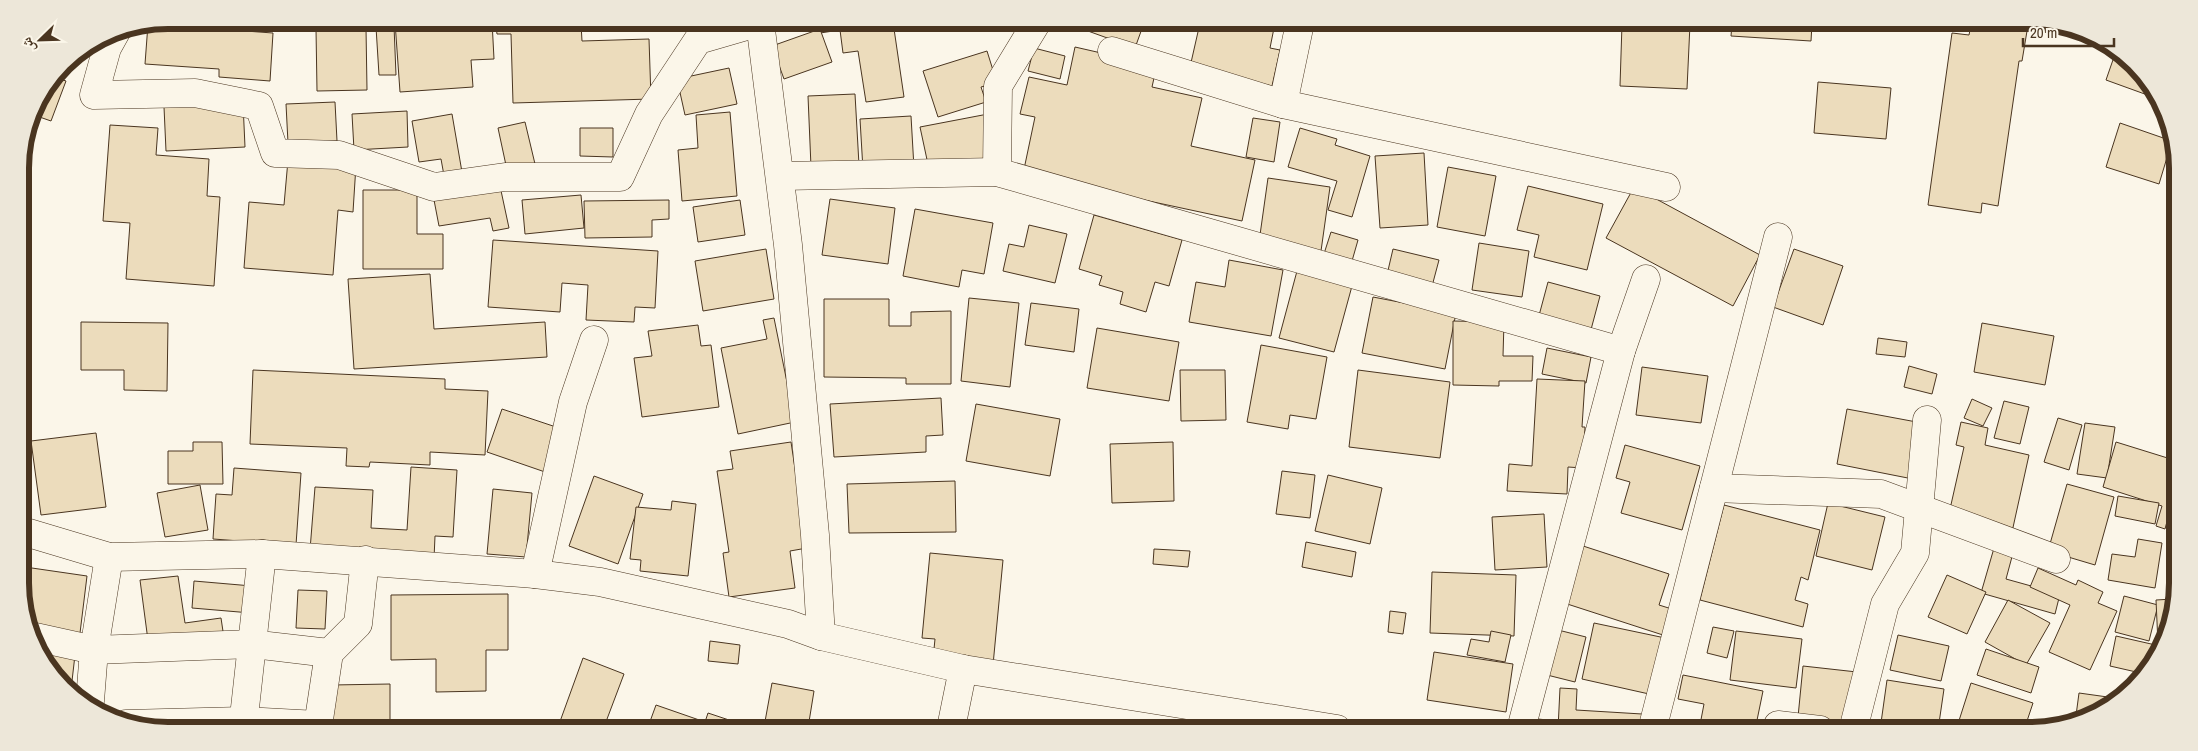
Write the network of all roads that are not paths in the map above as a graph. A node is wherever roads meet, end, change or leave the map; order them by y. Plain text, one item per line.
1 (736, 29) edge
2 (761, 29) edge
3 (1033, 29) edge
4 (1299, 29) edge
5 (111, 40) edge
6 (1112, 51) dead end
7 (1283, 104) junction
8 (997, 172) junction
9 (781, 176) junction
10 (1666, 187) dead end
11 (1778, 237) dead end
12 (1646, 280) dead end
13 (594, 340) dead end
14 (1621, 351) junction
15 (1927, 420) dead end
16 (1714, 488) junction
17 (1919, 509) junction
18 (29, 533) edge
19 (262, 554) junction
20 (109, 557) junction
21 (2056, 559) dead end
22 (365, 560) junction
23 (535, 574) junction
24 (821, 636) junction
25 (40, 638) edge
26 (252, 644) junction
27 (94, 650) junction
28 (329, 653) junction
29 (962, 669) junction
30 (90, 699) edge
31 (243, 722) edge
32 (319, 722) edge
33 (952, 722) edge
34 (1294, 722) edge
35 (1523, 722) edge
36 (1654, 722) edge
37 (1855, 722) edge

1 - 5 street
2 - 9 street
3 - 8 street
4 - 7 street
6 - 7 street
7 - 10 street
8 - 9 street
8 - 14 street
9 - 24 street
11 - 16 street
12 - 14 street
13 - 23 street
14 - 35 street
15 - 17 street
16 - 17 street
16 - 36 street
17 - 21 street
17 - 37 street
18 - 20 street
19 - 20 street
19 - 22 street
19 - 26 street
20 - 27 street
22 - 23 street
22 - 28 street
23 - 24 street
24 - 29 street
25 - 27 street
26 - 27 street
26 - 28 street
26 - 31 street
27 - 30 street
28 - 32 street
29 - 33 street
29 - 34 street

